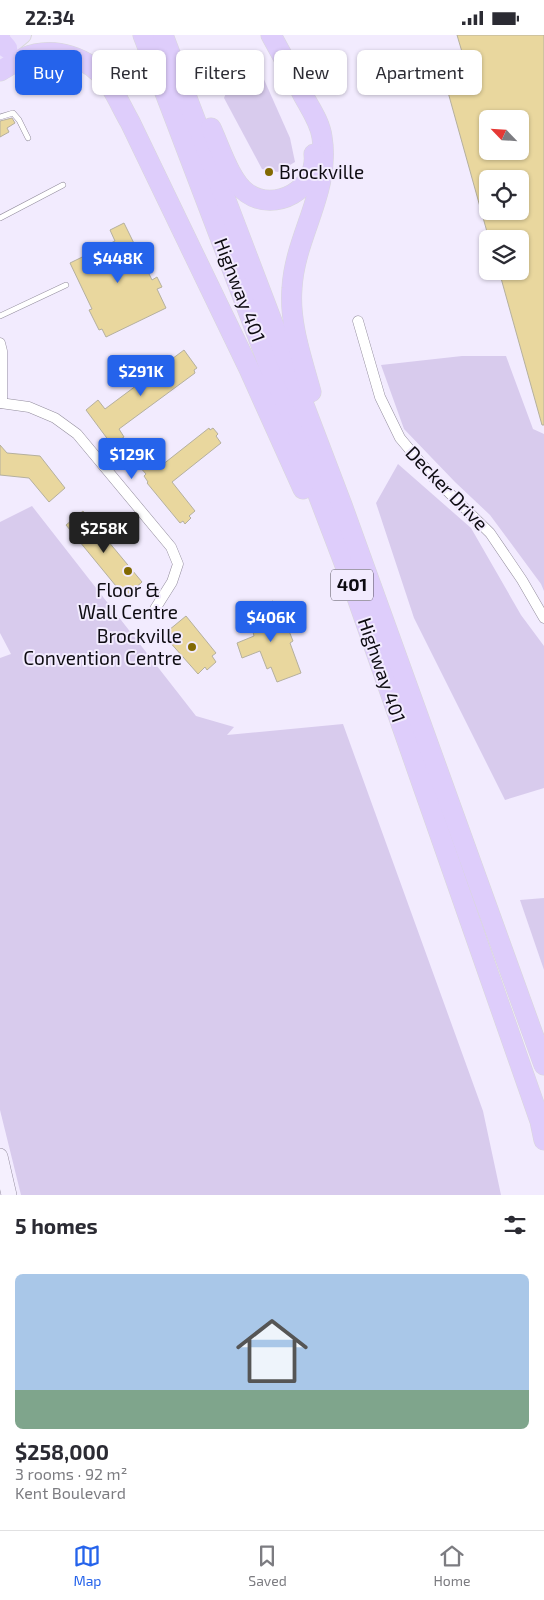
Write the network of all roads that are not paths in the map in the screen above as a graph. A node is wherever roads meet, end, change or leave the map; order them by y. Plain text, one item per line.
1 (23, 35) edge
2 (144, 35) edge
3 (162, 35) edge
4 (260, 35) edge
5 (271, 35) edge
6 (2, 43) edge
7 (170, 54) junction
8 (0, 71) edge
9 (0, 117) edge
10 (28, 139) dead end
11 (63, 185) dead end
12 (0, 218) edge
13 (66, 285) dead end
14 (0, 317) edge
15 (358, 321) dead end
16 (0, 343) edge
17 (1, 403) edge
18 (342, 505) junction
19 (354, 589) junction
20 (155, 609) dead end
21 (544, 618) edge
22 (544, 1065) edge
23 (544, 1140) edge
24 (0, 1156) edge
25 (9, 1195) edge

1 - 6 main road
2 - 19 highway, Highway 401 / 401
3 - 7 highway, Highway 401 / 401
4 - 7 highway
5 - 18 highway
7 - 18 highway, Highway 401 / 401
8 - 19 highway
9 - 10 lane
11 - 12 lane
13 - 14 lane
15 - 21 street, Decker Drive
16 - 17 street
17 - 20 street
18 - 22 highway, Highway 401 / 401
19 - 23 highway, Highway 401 / 401
24 - 25 street

